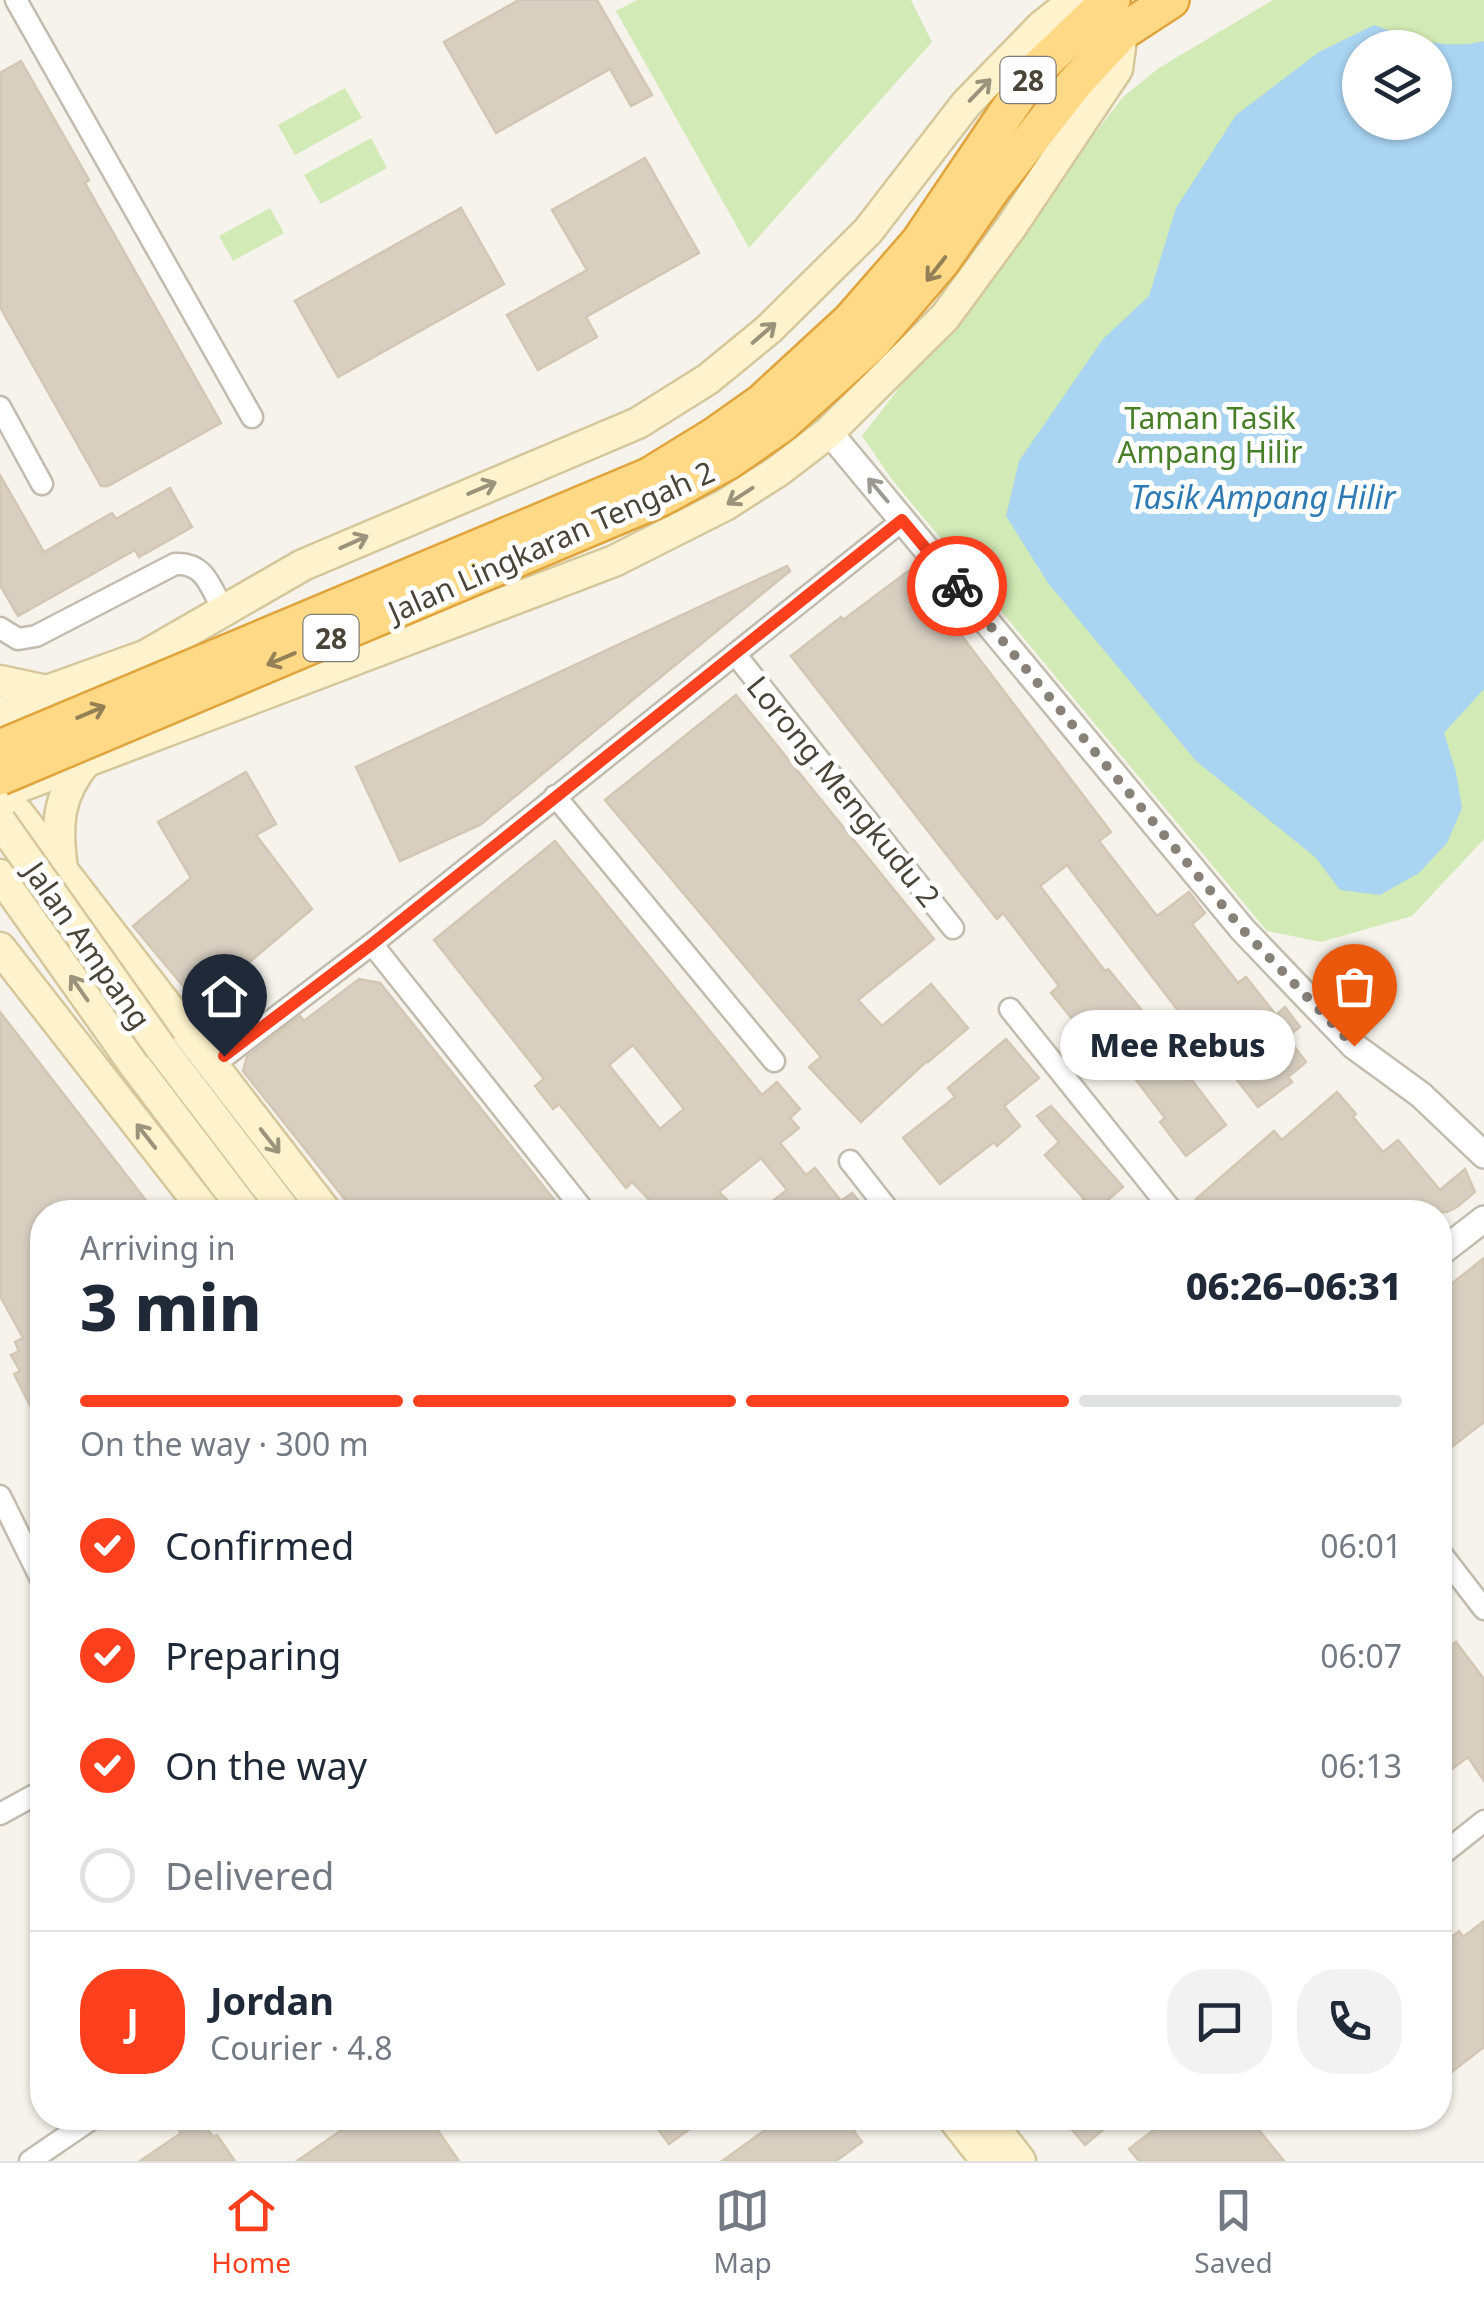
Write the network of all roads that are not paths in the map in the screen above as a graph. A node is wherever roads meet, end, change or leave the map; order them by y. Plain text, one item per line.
1 (16, 0) edge
2 (1075, 0) edge
3 (1171, 0) edge
4 (1117, 16) edge
5 (977, 183) junction
6 (0, 408) edge
7 (252, 417) dead end
8 (829, 432) junction
9 (42, 484) dead end
10 (902, 520) junction
11 (223, 609) junction
12 (0, 628) edge
13 (735, 654) junction
14 (0, 681) edge
15 (24, 702) edge
16 (0, 748) edge
17 (76, 765) junction
18 (4, 788) edge
19 (555, 796) junction
20 (0, 821) edge
21 (39, 840) junction
22 (0, 844) edge
23 (62, 869) junction
24 (0, 875) edge
25 (953, 928) dead end
26 (372, 944) junction
27 (0, 948) edge
28 (0, 961) edge
29 (26, 982) junction
30 (1010, 1009) dead end
31 (774, 1061) dead end
32 (212, 1066) junction
33 (1484, 1155) edge
34 (850, 1161) dead end
35 (197, 1200) edge
36 (237, 1200) edge
37 (277, 1200) edge
38 (317, 1200) edge
39 (575, 1200) edge
40 (881, 1200) edge
41 (1163, 1200) edge
42 (1484, 1219) edge
43 (1452, 1244) edge
44 (0, 1496) edge
45 (30, 1556) edge
46 (1452, 1568) edge
47 (1484, 1609) edge
48 (30, 1798) edge
49 (0, 1814) edge
50 (1484, 1822) edge
51 (1452, 1847) edge
52 (75, 2130) edge
53 (962, 2130) edge
54 (995, 2130) edge
55 (30, 2161) edge
56 (987, 2161) edge
57 (1020, 2161) edge

1 - 7 street
11 -> 2 main road
3 - 4 highway, Jalan Lingkaran Tengah 2 / 28
4 - 5 highway, Jalan Lingkaran Tengah 2 / 28
4 - 8 main road
16 -> 5 highway, Jalan Lingkaran Tengah 2 / 28, bridge
5 -> 18 highway, Jalan Lingkaran Tengah 2 / 28, bridge
6 - 9 street
10 -> 8 street
8 -> 17 main road
10 - 13 street
10 - 33 street
11 - 12 street
11 - 15 main road
13 - 19 street
13 - 25 street, Lorong Mengkudu 2
14 - 15 main road
15 - 17 main road
17 - 18 main road
17 - 23 main road
18 - 21 main road
19 - 26 street
19 - 31 street
20 - 37 main road, Jalan Ampang, bridge
21 - 22 main road
21 - 23 main road
23 - 32 main road
36 -> 24 main road, Jalan Ampang
26 - 32 street
26 - 39 street
27 - 29 main road
28 - 29 main road
35 -> 29 main road
30 - 41 street
32 -> 38 main road
34 - 40 street
42 - 43 street
44 - 45 street
46 - 47 street
48 - 49 street
50 - 51 street
52 - 55 street
53 - 56 main road
54 - 57 main road

